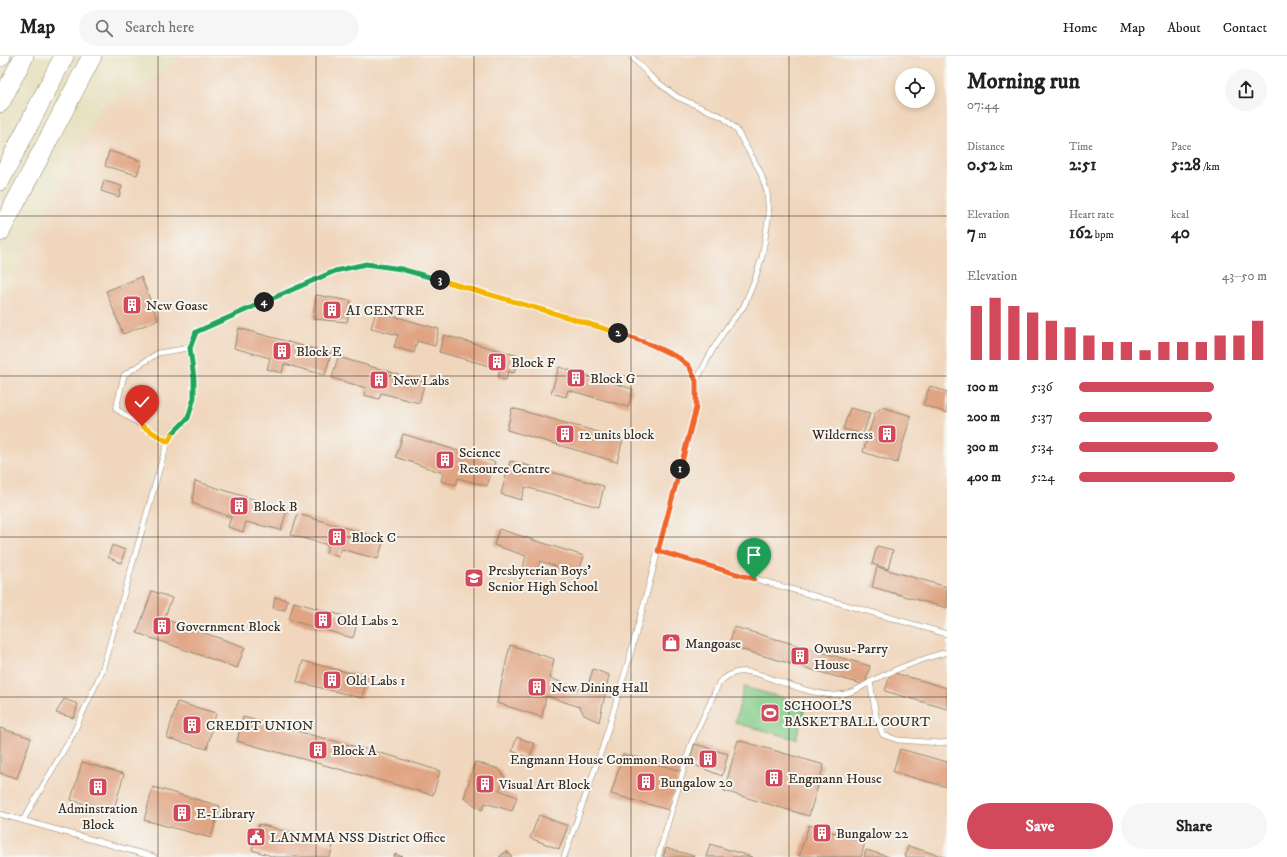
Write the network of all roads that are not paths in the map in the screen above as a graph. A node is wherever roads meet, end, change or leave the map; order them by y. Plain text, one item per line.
1 (24, 56) edge
2 (64, 56) edge
3 (92, 56) edge
4 (631, 56) edge
5 (0, 103) edge
6 (0, 181) edge
7 (0, 232) edge
8 (190, 348) junction
9 (696, 381) junction
10 (168, 442) junction
11 (658, 551) junction
12 (947, 634) edge
13 (947, 652) edge
14 (870, 682) junction
15 (947, 742) edge
16 (0, 814) edge
17 (23, 820) junction
18 (154, 857) edge
19 (564, 857) edge
20 (658, 857) edge

1 - 5 highway
2 - 6 highway
3 - 7 highway
4 - 9 lane
8 - 9 lane
8 - 10 lane
8 - 10 lane
9 - 11 lane
10 - 17 lane
11 - 12 lane
11 - 19 lane
13 - 14 lane
14 - 15 lane
14 - 20 lane
16 - 17 lane
17 - 18 lane

